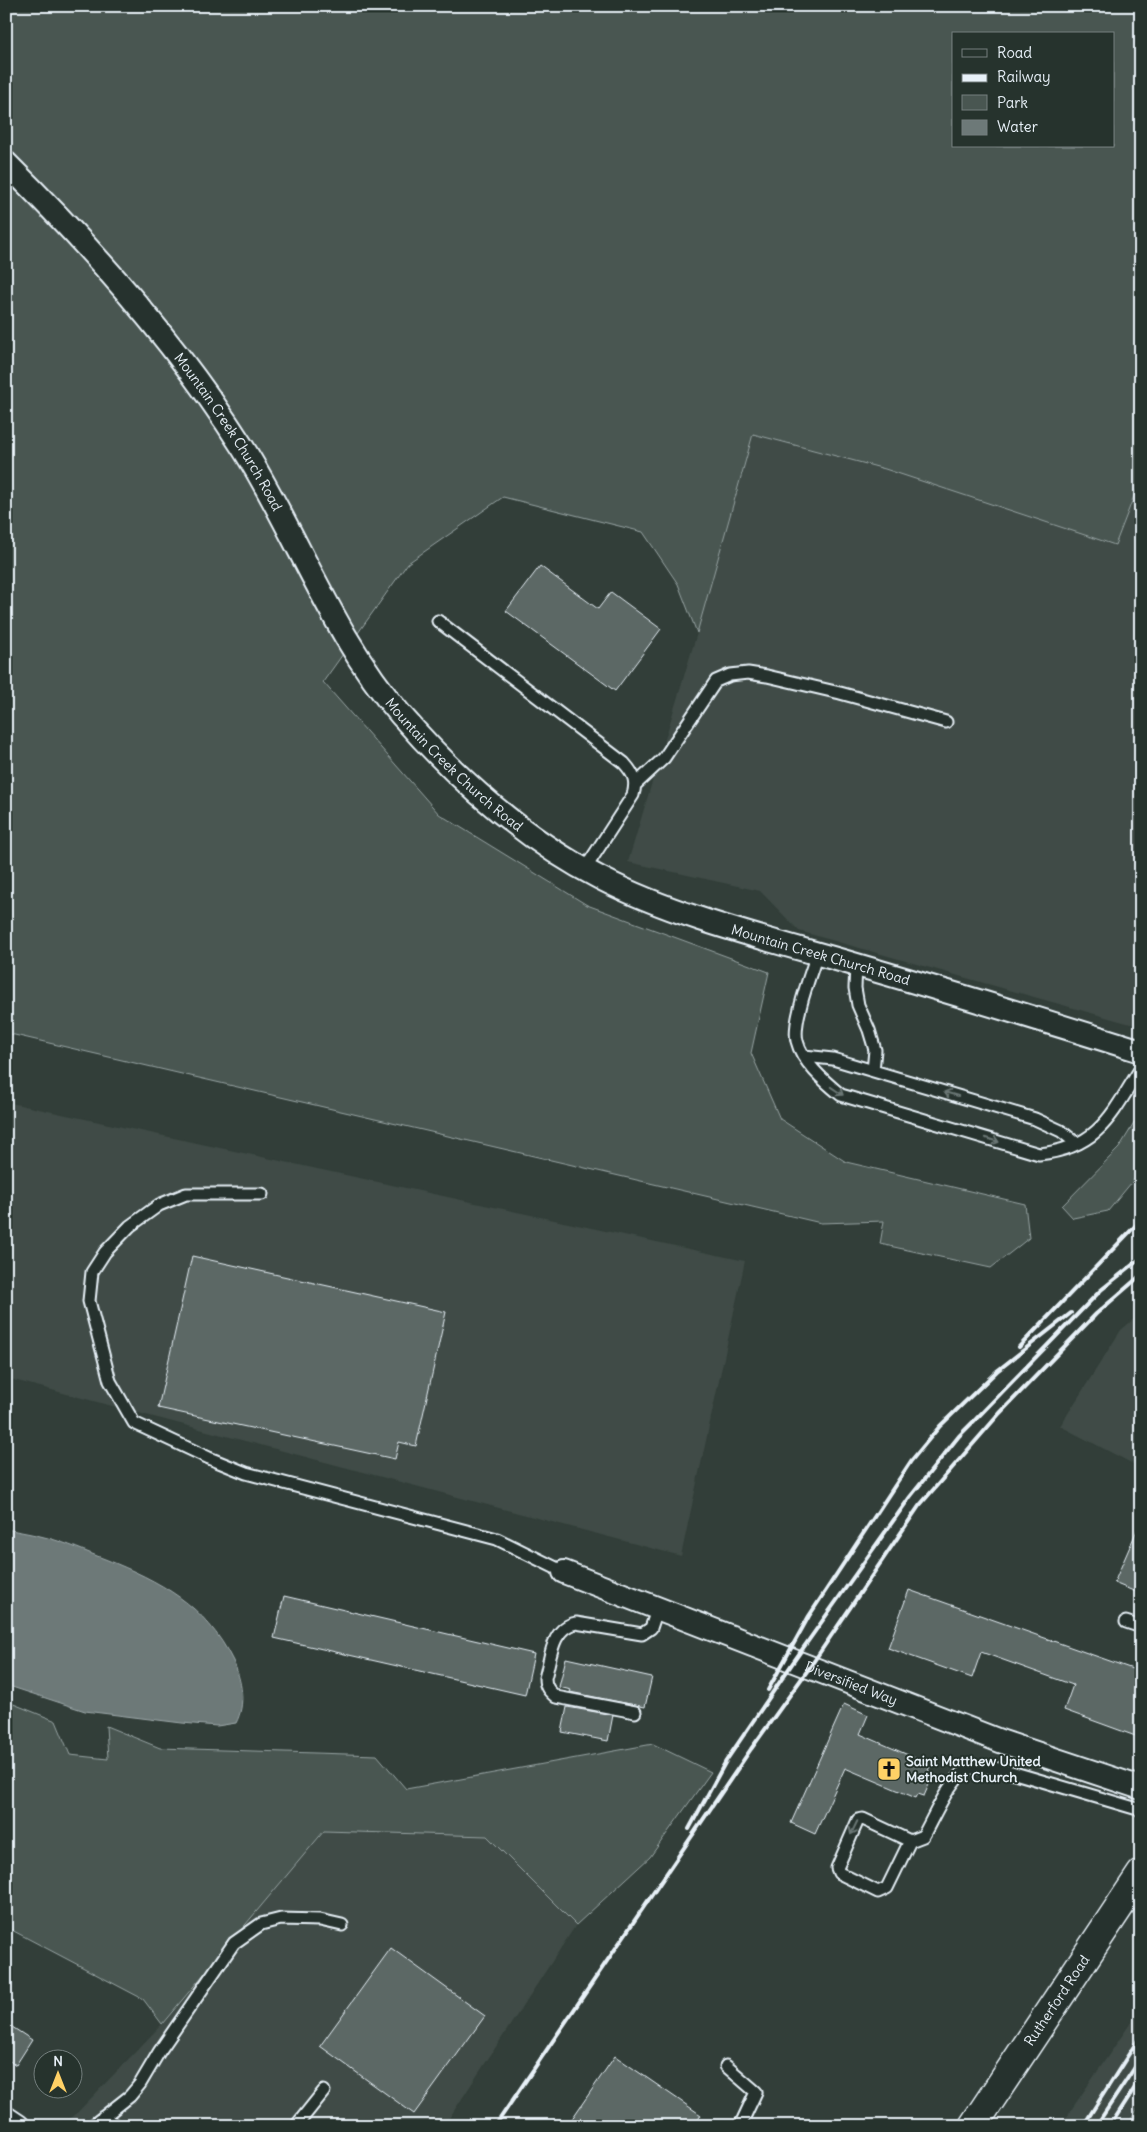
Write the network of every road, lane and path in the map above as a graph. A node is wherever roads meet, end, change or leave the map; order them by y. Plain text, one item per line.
1 (6, 163) edge
2 (438, 621) dead end
3 (946, 722) dead end
4 (636, 784) junction
5 (585, 869) junction
6 (817, 954) junction
7 (856, 965) junction
8 (1140, 1054) edge
9 (804, 1056) junction
10 (873, 1071) junction
11 (1076, 1143) junction
12 (262, 1194) dead end
13 (564, 1572) joint
14 (657, 1610) junction
15 (1126, 1622) dead end
16 (1141, 1627) edge
17 (635, 1712) dead end
18 (1141, 1788) edge
19 (1141, 1810) edge
20 (910, 1841) junction
21 (1141, 1874) edge
22 (342, 1925) dead end
23 (726, 2066) dead end
24 (324, 2091) dead end
25 (103, 2117) junction
26 (6, 2118) edge
27 (18, 2126) edge
28 (92, 2126) edge
29 (116, 2126) edge
30 (296, 2126) edge
31 (740, 2126) edge
32 (973, 2126) edge

1 - 5 street, Mountain Creek Church Road
2 - 4 lane
3 - 4 lane
4 - 5 lane
5 - 6 street, Mountain Creek Church Road
6 - 7 street, Mountain Creek Church Road
6 - 9 lane
7 - 8 street, Mountain Creek Church Road
7 - 10 lane
8 - 11 lane
9 - 10 lane
9 -> 11 lane
11 -> 10 lane
12 - 13 lane
13 - 14 street, Diversified Way
14 - 17 lane
14 - 18 street, Diversified Way
15 - 16 lane
19 - 20 lane
20 -> 20 lane
21 - 32 street, Rutherford Road
22 - 25 lane
23 - 31 lane
24 - 30 lane
25 - 28 lane
25 - 29 lane
26 - 27 street

